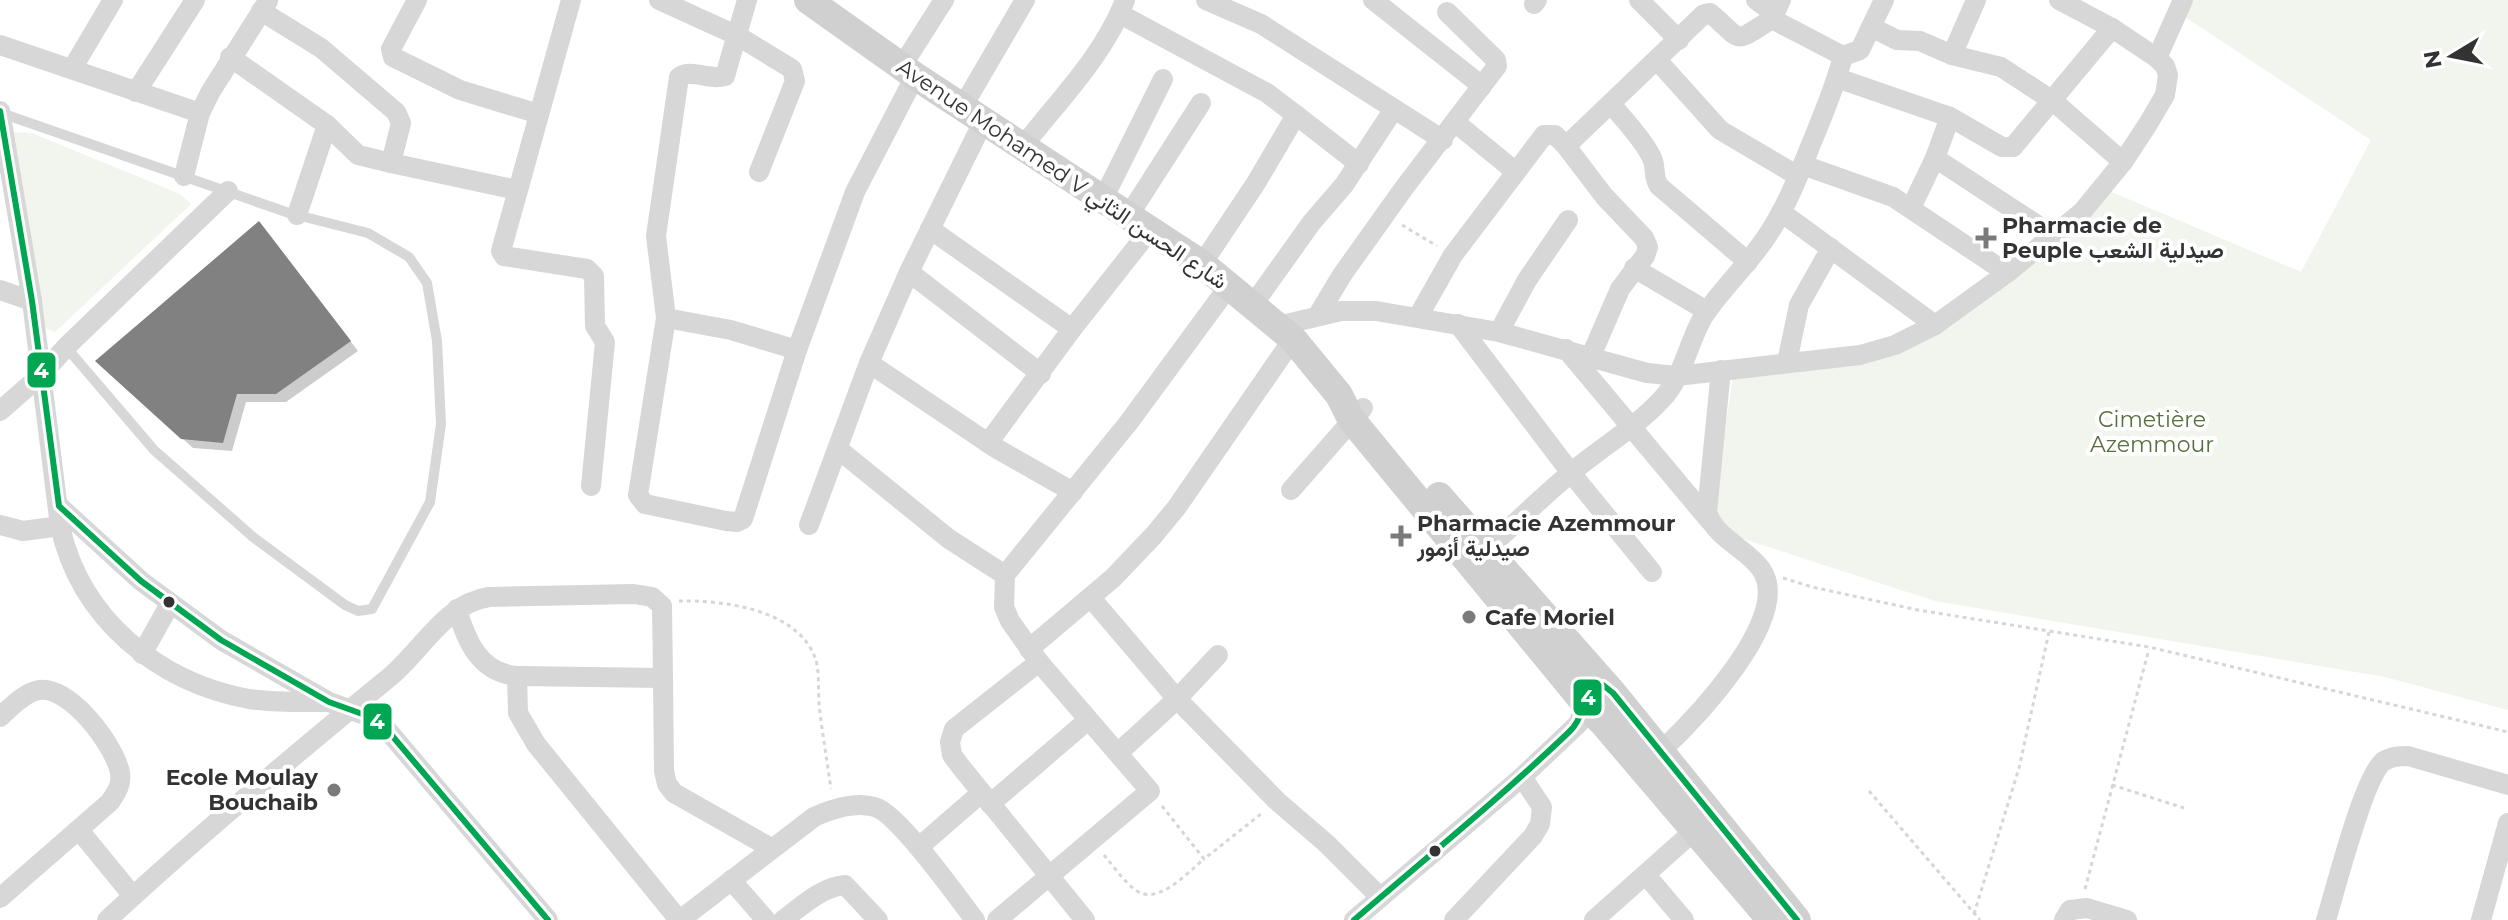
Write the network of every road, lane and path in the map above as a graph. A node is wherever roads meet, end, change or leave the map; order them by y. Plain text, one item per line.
1 (113, 0) edge
2 (195, 0) edge
3 (417, 0) edge
4 (571, 0) edge
5 (659, 0) edge
6 (747, 0) edge
7 (808, 0) edge
8 (944, 0) edge
9 (1025, 0) edge
10 (1206, 0) edge
11 (1373, 0) edge
12 (1639, 0) edge
13 (1756, 0) edge
14 (1884, 0) edge
15 (1976, 0) edge
16 (2059, 0) edge
17 (2183, 0) edge
18 (265, 5) edge
19 (1123, 7) edge
20 (1776, 11) edge
21 (1447, 12) dead end
22 (1871, 27) junction
23 (2112, 28) junction
24 (738, 36) junction
25 (1679, 40) junction
26 (0, 45) edge
27 (1952, 55) junction
28 (1843, 56) junction
29 (230, 57) junction
30 (2157, 58) junction
31 (1657, 60) junction
32 (72, 69) junction
33 (909, 71) junction
34 (1837, 78) junction
35 (1163, 79) dead end
36 (1482, 86) junction
37 (136, 92) junction
38 (2053, 101) junction
39 (1201, 103) dead end
40 (1612, 105) junction
41 (1394, 109) junction
42 (0, 112) edge
43 (200, 113) junction
44 (973, 113) junction
45 (539, 114) junction
46 (1296, 115) junction
47 (1950, 117) junction
48 (1456, 123) junction
49 (327, 125) junction
50 (1443, 140) junction
51 (1024, 145) junction
52 (1566, 146) junction
53 (1935, 158) junction
54 (2123, 162) junction
55 (391, 163) junction
56 (1359, 164) junction
57 (1801, 171) junction
58 (759, 172) dead end
59 (1516, 172) junction
60 (184, 176) junction
61 (517, 190) junction
62 (228, 191) junction
63 (1103, 199) junction
64 (1911, 208) junction
65 (1781, 212) junction
66 (297, 215) junction
67 (1385, 215) junction
68 (1568, 220) dead end
69 (1139, 222) junction
70 (930, 229) junction
71 (2054, 236) junction
72 (1831, 248) junction
73 (1453, 255) junction
74 (1748, 262) junction
75 (1202, 264) junction
76 (1634, 268) junction
77 (909, 272) junction
78 (2007, 273) junction
79 (1229, 286) junction
80 (0, 290) edge
81 (32, 301) junction
82 (1252, 306) junction
83 (1707, 311) junction
84 (1318, 315) junction
85 (1418, 317) junction
86 (666, 318) junction
87 (1458, 324) junction
88 (1935, 325) junction
89 (1072, 329) junction
90 (1499, 332) junction
91 (1286, 333) junction
92 (66, 347) junction
93 (1566, 349) junction
94 (797, 350) junction
95 (1591, 356) junction
96 (1787, 362) junction
97 (869, 363) junction
98 (1721, 370) junction
99 (1041, 374) junction
100 (41, 375) junction
101 (1677, 376) junction
102 (1351, 407) junction
103 (0, 411) edge
104 (1630, 428) junction
105 (988, 443) junction
106 (838, 449) junction
107 (1571, 473) junction
108 (591, 486) dead end
109 (1291, 490) dead end
110 (1073, 492) junction
111 (60, 516) junction
112 (1710, 521) junction
113 (0, 525) edge
114 (809, 525) dead end
115 (1479, 556) junction
116 (1652, 572) dead end
117 (1764, 572) junction
118 (1005, 575) junction
119 (1091, 598) junction
120 (659, 601) junction
121 (170, 604) junction
122 (457, 609) junction
123 (2049, 630) junction
124 (2149, 647) junction
125 (142, 654) junction
126 (1218, 655) dead end
127 (1034, 656) junction
128 (517, 676) junction
129 (663, 678) junction
130 (1177, 699) junction
131 (339, 705) junction
132 (1598, 707) junction
133 (0, 717) edge
134 (1088, 720) junction
135 (2508, 732) edge
136 (1660, 752) junction
137 (1118, 753) junction
138 (1522, 777) junction
139 (2112, 785) junction
140 (2508, 785) edge
141 (1150, 791) junction
142 (1869, 791) dead end
143 (985, 799) junction
144 (1277, 801) junction
145 (835, 808) junction
146 (2184, 808) dead end
147 (2508, 823) edge
148 (79, 830) junction
149 (1694, 831) junction
150 (1091, 841) junction
151 (919, 847) junction
152 (771, 848) junction
153 (1204, 859) junction
154 (1646, 875) junction
155 (1049, 876) junction
156 (731, 880) junction
157 (133, 896) junction
158 (1380, 897) junction
159 (0, 898) edge
160 (1974, 914) junction
161 (2072, 914) edge
162 (107, 920) edge
163 (548, 920) edge
164 (679, 920) edge
165 (766, 920) edge
166 (783, 920) edge
167 (878, 920) edge
168 (975, 920) edge
169 (997, 920) edge
170 (1085, 920) edge
171 (1354, 920) edge
172 (1454, 920) edge
173 (1594, 920) edge
174 (1684, 920) edge
175 (1771, 920) edge
176 (1797, 920) edge
177 (1980, 920) edge
178 (2127, 920) edge
179 (2326, 920) edge
180 (2481, 920) edge

1 - 32 street
2 - 37 street
3 - 45 street
4 - 45 street
5 - 24 street
6 - 24 street
7 - 33 main road, Avenue Mohamed V شارع الحسن الثاني
8 - 33 street
9 - 44 street
10 - 41 street
11 - 36 street
12 - 25 street
13 - 20 street
14 - 22 street
15 - 27 street
16 - 23 street
17 - 30 street
18 - 29 street
18 - 55 street
19 - 46 street
19 - 51 street
20 - 25 street
20 - 28 street
21 - 36 street
22 - 27 street
22 - 28 street
23 - 30 street
23 - 38 street
24 - 58 street
24 - 86 street
25 - 31 street
26 - 32 street
27 - 38 street
28 - 34 street
29 - 43 street
29 - 49 street
30 - 54 street
31 - 40 street
31 - 57 street
32 - 37 street
33 - 44 main road, Avenue Mohamed V شارع الحسن الثاني
33 - 94 street
34 - 47 street
34 - 57 street
35 - 63 street
36 - 48 street
37 - 43 street
38 - 47 street
38 - 54 street
39 - 69 street
40 - 52 street
40 - 74 street
41 - 50 street
41 - 56 street
42 - 60 lane
42 - 81 street
43 - 60 street
44 - 51 main road, Avenue Mohamed V شارع الحسن الثاني
44 - 70 street
45 - 61 street
46 - 56 street
46 - 75 street
47 - 53 street
48 - 50 street
48 - 59 street
49 - 55 street
49 - 66 street
50 - 67 street
51 - 63 main road, Avenue Mohamed V شارع الحسن الثاني
52 - 59 street
52 - 76 street
53 - 64 street
53 - 71 street
54 - 71 street
55 - 61 street
56 - 82 street
57 - 64 street
57 - 65 street
59 - 73 street
60 - 62 lane
61 - 108 street
62 - 66 lane
62 - 92 street
63 - 69 main road, Avenue Mohamed V شارع الحسن الثاني
64 - 78 street
65 - 72 street
65 - 74 street
66 - 92 lane
67 - 73 path
67 - 84 street
68 - 90 street
69 - 75 main road, Avenue Mohamed V شارع الحسن الثاني
69 - 89 street
70 - 77 street
70 - 89 street
71 - 78 street
72 - 88 street
72 - 96 street
73 - 85 street
74 - 83 street
75 - 79 main road, Avenue Mohamed V شارع الحسن الثاني
76 - 83 street
76 - 95 street
77 - 97 street
77 - 99 street
78 - 88 street
79 - 82 main road, Avenue Mohamed V شارع الحسن الثاني
79 - 110 street
80 - 81 street
81 - 100 street
82 - 91 main road, Avenue Mohamed V شارع الحسن الثاني
83 - 101 street
84 - 85 street
84 - 91 street
85 - 87 street
86 - 94 street
86 - 94 street
87 - 90 street
87 - 107 street
88 - 96 street
89 - 99 street
90 - 93 street
91 - 102 main road, Avenue Mohamed V شارع الحسن الثاني
91 - 119 street
92 - 100 street
93 - 95 street
93 - 104 street
95 - 101 street
96 - 98 street
97 - 105 street
97 - 106 street
98 - 101 street
98 - 112 street
99 - 105 street
100 - 103 street
100 - 111 street
101 - 104 street
102 - 109 street
102 - 115 main road, Avenue Mohamed V شارع الحسن الثاني
104 - 107 street
104 - 112 street
105 - 110 street
106 - 114 street
106 - 118 street
107 - 115 street
107 - 116 street
110 - 118 street
111 - 113 street
111 - 121 street
111 - 125 street
112 - 117 street
115 - 132 main road, Avenue Mohamed V شارع الحسن الثاني
117 - 123 path
117 - 136 street
118 - 127 street
119 - 127 street
119 - 130 street
120 - 122 street
120 - 129 street
120 - 145 path
121 - 125 street
121 - 131 street
122 - 128 street
122 - 131 street
123 - 124 path
123 - 160 path
124 - 135 path
124 - 139 path
125 - 131 street
126 - 130 street
127 - 134 street
127 - 143 street
128 - 129 street
128 - 164 street
129 - 152 street
130 - 137 street
130 - 144 street
131 - 157 street
131 - 163 street
132 - 136 main road, Avenue Mohamed V شارع الحسن الثاني
132 - 138 street
132 - 149 main road, Avenue Mohamed V شارع الحسن الثاني
133 - 148 street
134 - 137 street
134 - 143 street
136 - 176 main road, Avenue Mohamed V شارع الحسن الثاني
137 - 141 street
138 - 158 street
138 - 172 street
139 - 146 path
139 - 161 path
140 - 179 street
141 - 150 street
141 - 153 path
142 - 160 path
143 - 151 street
143 - 155 street
144 - 153 path
144 - 158 street
145 - 151 street
145 - 152 street
147 - 180 street
148 - 157 street
148 - 159 street
149 - 154 street
149 - 175 main road, Avenue Mohamed V شارع الحسن الثاني
150 - 153 path
150 - 155 street
151 - 168 street
152 - 156 street
154 - 173 street
154 - 174 street
155 - 169 street
155 - 170 street
156 - 164 street
156 - 165 street
157 - 162 street
158 - 171 street
160 - 177 path
161 - 178 street
166 - 167 street

